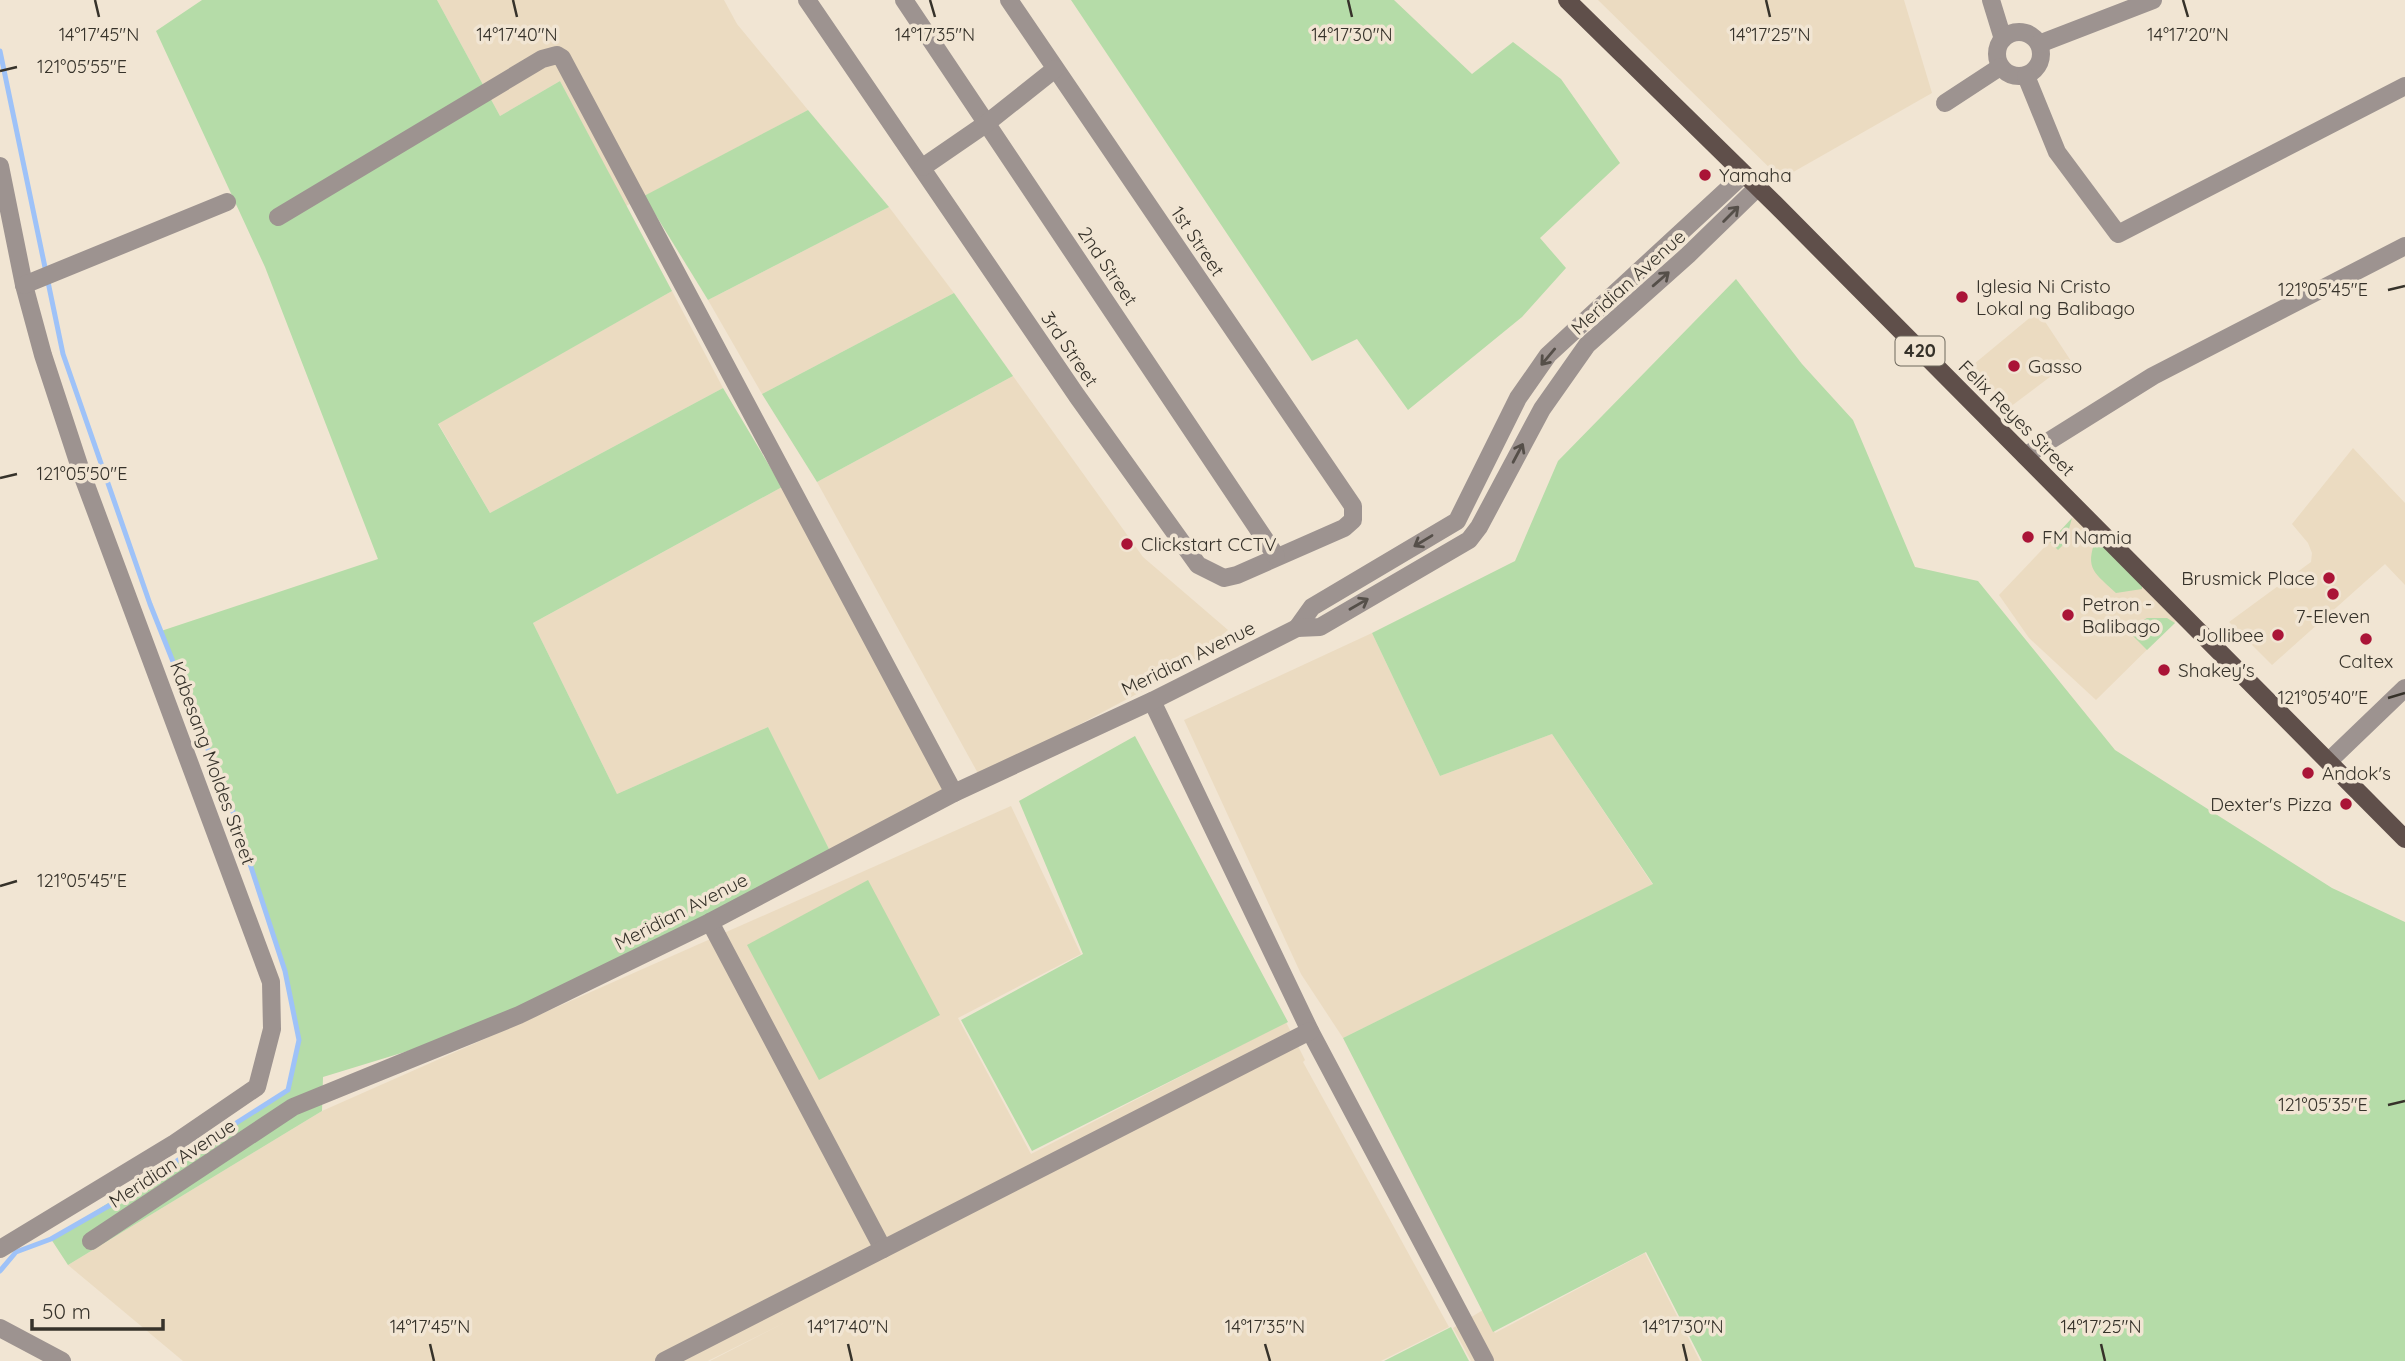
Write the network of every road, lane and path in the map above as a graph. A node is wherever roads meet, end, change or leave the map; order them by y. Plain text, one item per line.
1 (807, 0) edge
2 (904, 0) edge
3 (1009, 0) edge
4 (1567, 0) edge
5 (1991, 0) edge
6 (2153, 0) edge
7 (2003, 38) junction
8 (2039, 44) junction
9 (2000, 67) junction
10 (1055, 69) junction
11 (2026, 76) junction
12 (2405, 86) edge
13 (1945, 103) dead end
14 (987, 123) junction
15 (0, 166) edge
16 (923, 167) junction
17 (1744, 174) junction
18 (1758, 187) junction
19 (227, 202) dead end
20 (278, 218) dead end
21 (2405, 246) edge
22 (37, 280) junction
23 (2025, 456) junction
24 (1353, 506) joint
25 (1276, 556) junction
26 (1297, 628) junction
27 (2405, 688) edge
28 (1152, 701) junction
29 (2329, 761) junction
30 (954, 793) junction
31 (2405, 839) edge
32 (709, 922) junction
33 (1310, 1031) junction
34 (91, 1241) dead end
35 (0, 1249) edge
36 (883, 1249) junction
37 (0, 1328) edge
38 (62, 1361) edge
39 (664, 1361) edge
40 (1485, 1361) edge

1 - 16 street, 3rd Street
2 - 14 street, 2nd Street
3 - 10 street, 1st Street
4 - 17 main road, Felix Reyes Street / 420
5 - 7 street
6 - 8 street
7 - 8 street
7 - 9 street
8 - 11 street
9 - 11 street
9 - 13 street
10 - 14 street
10 - 24 street, 1st Street
11 - 12 street
14 - 16 street
14 - 25 street, 2nd Street
15 - 22 street, Kabesang Moldes Street
16 - 25 street, 3rd Street
17 - 18 main road, Felix Reyes Street / 420
17 -> 26 street, Meridian Avenue
18 - 23 main road, Felix Reyes Street / 420
26 -> 18 street, Meridian Avenue
19 - 22 street
20 - 30 street
21 - 23 street
22 - 35 street, Kabesang Moldes Street
23 - 29 main road, Felix Reyes Street / 420
24 - 25 street, 3rd Street
26 - 28 street, Meridian Avenue
27 - 29 street
28 - 30 street, Meridian Avenue
28 - 33 street
29 - 31 main road, Felix Reyes Street / 420
30 - 32 street, Meridian Avenue
32 - 34 street, Meridian Avenue
32 - 36 street
33 - 36 street
33 - 40 street
36 - 39 street
37 - 38 street

